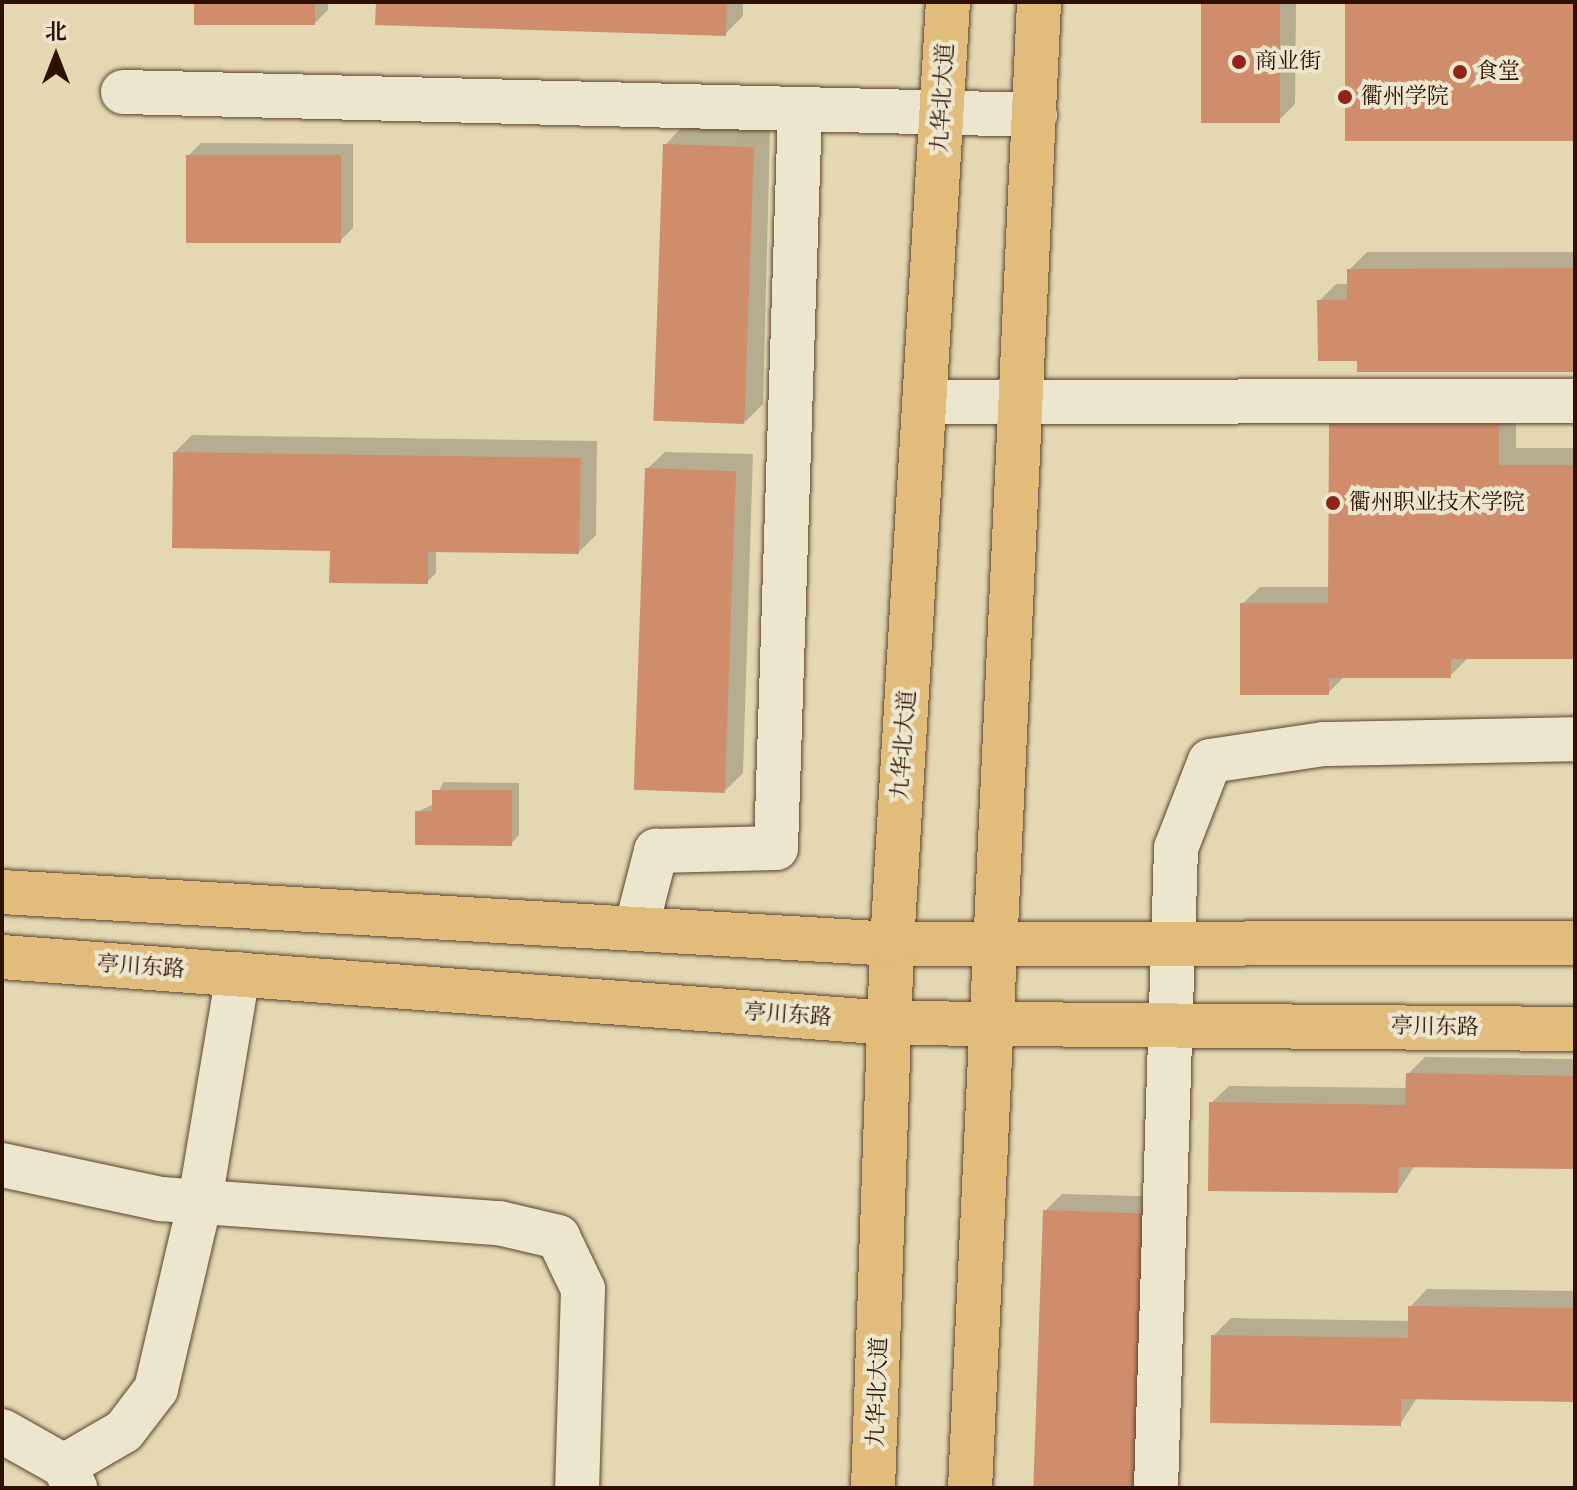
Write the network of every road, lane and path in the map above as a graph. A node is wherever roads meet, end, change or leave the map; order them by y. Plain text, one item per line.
1 (948, 2) edge
2 (1039, 2) edge
3 (123, 92) dead end
4 (800, 109) junction
5 (942, 113) junction
6 (1035, 115) junction
7 (1575, 401) edge
8 (926, 402) junction
9 (1025, 402) junction
10 (1575, 739) edge
11 (2, 892) edge
12 (636, 929) junction
13 (1575, 943) edge
14 (892, 944) junction
15 (991, 944) junction
16 (2, 957) edge
17 (238, 974) junction
18 (890, 1023) junction
19 (990, 1023) junction
20 (1575, 1029) edge
21 (2, 1165) edge
22 (200, 1201) junction
23 (2, 1431) edge
24 (70, 1477) edge
25 (577, 1488) edge
26 (873, 1488) edge
27 (970, 1488) edge
28 (1156, 1488) edge

1 - 5 main road, 九华北大道
2 - 6 main road
3 - 4 street
4 - 5 street
4 - 12 street
5 - 6 street
5 - 8 main road, 九华北大道
6 - 9 main road
7 - 9 street
8 - 9 street
8 - 14 main road, 九华北大道
9 - 15 main road
10 - 28 street
11 - 12 main road
12 - 14 main road
13 - 15 main road
14 - 15 main road
14 - 18 main road, 九华北大道
15 - 19 main road
16 - 17 main road, 亭川东路
17 - 18 main road, 亭川东路
17 - 22 street
18 - 19 main road, 亭川东路
18 - 26 main road, 九华北大道
19 - 20 main road, 亭川东路
19 - 27 main road
21 - 22 street
22 - 24 street
22 - 25 street
23 - 24 street

